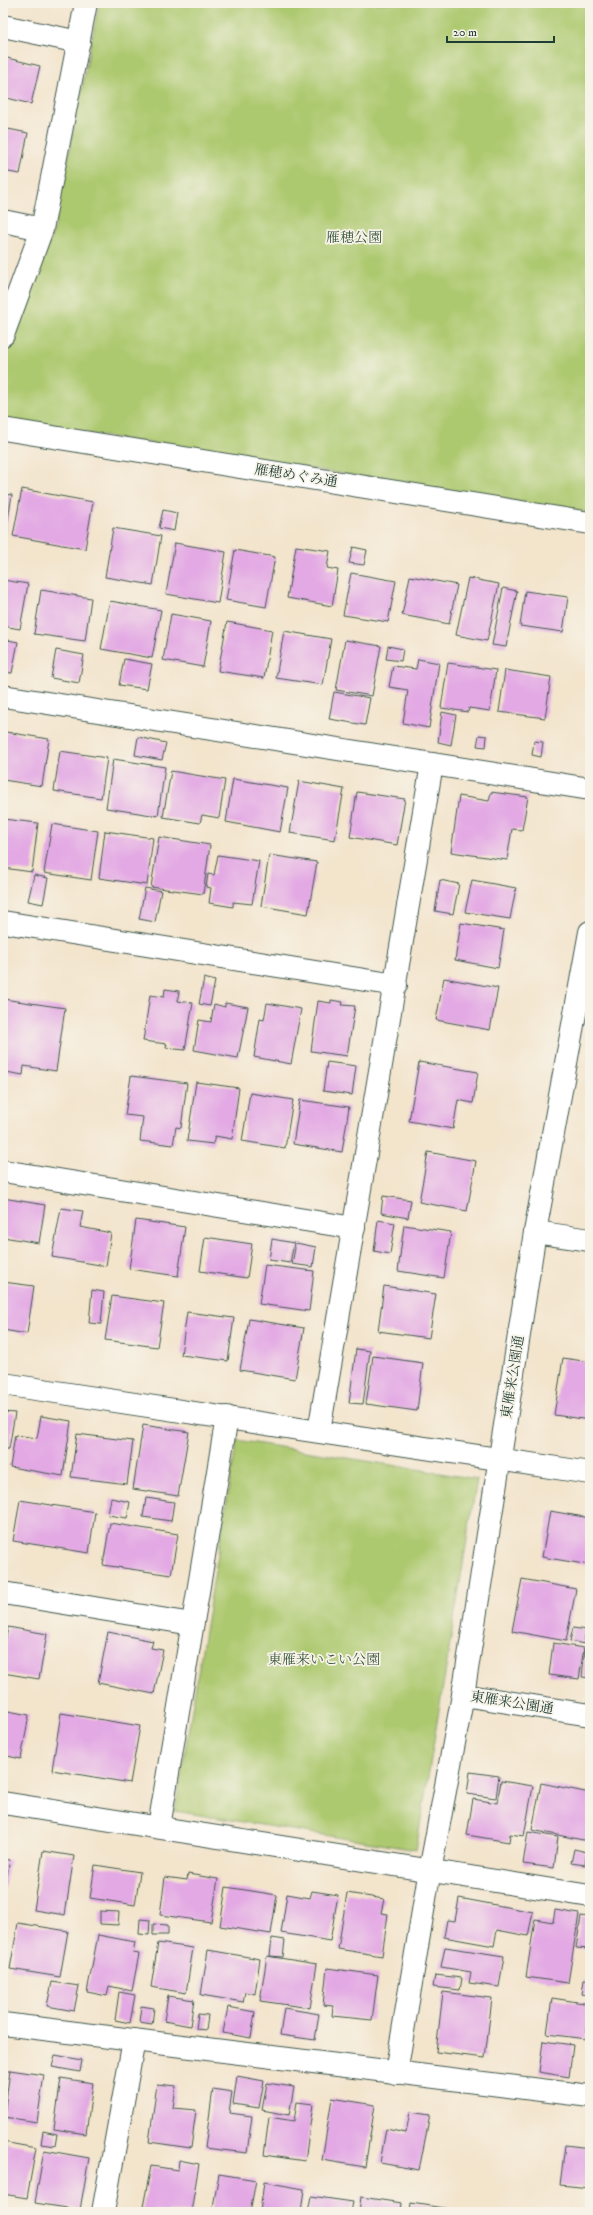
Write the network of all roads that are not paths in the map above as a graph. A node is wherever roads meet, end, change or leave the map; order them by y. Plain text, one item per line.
1 (86, 3) edge
2 (3, 26) edge
3 (79, 42) junction
4 (3, 221) edge
5 (42, 229) junction
6 (3, 335) edge
7 (3, 429) edge
8 (590, 523) edge
9 (3, 696) edge
10 (432, 764) junction
11 (590, 789) edge
12 (3, 922) edge
13 (590, 932) edge
14 (396, 985) junction
15 (584, 1008) edge
16 (3, 1171) edge
17 (354, 1228) junction
18 (535, 1232) junction
19 (590, 1240) edge
20 (3, 1384) edge
21 (227, 1417) junction
22 (319, 1431) junction
23 (500, 1459) junction
24 (590, 1473) edge
25 (3, 1593) edge
26 (192, 1624) junction
27 (463, 1695) junction
28 (590, 1715) edge
29 (3, 1803) edge
30 (159, 1827) junction
31 (430, 1872) junction
32 (590, 1896) edge
33 (3, 2024) edge
34 (134, 2040) junction
35 (396, 2072) junction
36 (590, 2096) edge
37 (103, 2212) edge

1 - 3 street
2 - 3 street
3 - 5 street
4 - 5 street
5 - 6 street
7 - 8 street, 雁穂めぐみ通
9 - 10 street
10 - 11 street
10 - 14 street
12 - 14 street
13 - 15 street, 東雁来公園通
14 - 17 street
15 - 18 street, 東雁来公園通
16 - 17 street
17 - 22 street
18 - 19 street
18 - 23 street, 東雁来公園通
20 - 21 street
21 - 22 street
21 - 26 street
22 - 23 street
23 - 24 street
23 - 27 street, 東雁来公園通
25 - 26 street
26 - 30 street
27 - 28 street, 東雁来公園通
27 - 31 street
29 - 30 street
30 - 31 street
31 - 32 street
31 - 35 street
33 - 34 street
34 - 35 street
34 - 37 street
35 - 36 street

